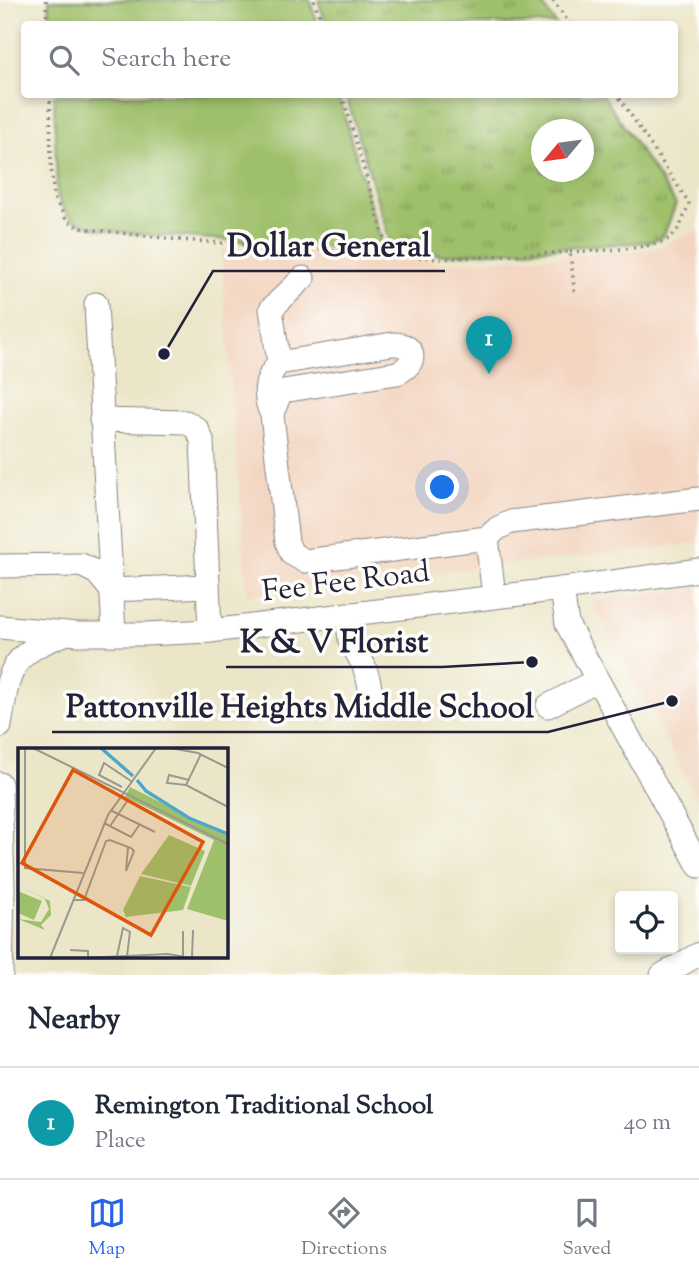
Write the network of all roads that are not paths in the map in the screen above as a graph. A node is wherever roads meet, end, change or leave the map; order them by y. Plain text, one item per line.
1 (303, 278) dead end
2 (96, 304) dead end
3 (279, 363) junction
4 (272, 415) junction
5 (101, 420) junction
6 (699, 499) edge
7 (487, 538) junction
8 (0, 566) edge
9 (699, 570) edge
10 (208, 586) junction
11 (562, 589) junction
12 (111, 590) junction
13 (494, 596) junction
14 (347, 614) junction
15 (0, 627) edge
16 (210, 631) junction
17 (68, 633) junction
18 (114, 634) junction
19 (597, 680) junction
20 (371, 697) dead end
21 (548, 706) dead end
22 (0, 726) edge
23 (0, 784) edge
24 (699, 866) edge
25 (699, 954) edge
26 (1, 975) edge
27 (662, 975) edge

1 - 3 street
2 - 5 street
3 - 4 street
3 - 4 street
4 - 7 street
5 - 10 street
5 - 12 street
6 - 7 street
7 - 13 street
8 - 12 street
9 - 11 street, Fee Fee Road
10 - 12 street
10 - 16 street
11 - 13 street, Fee Fee Road
11 - 19 street
12 - 18 street
13 - 14 street, Fee Fee Road
14 - 16 street, Fee Fee Road
14 - 20 street
15 - 17 street, Fee Fee Road
16 - 18 street, Fee Fee Road
17 - 18 street, Fee Fee Road
17 - 22 street
19 - 21 street
19 - 24 street
23 - 26 street
25 - 27 street

